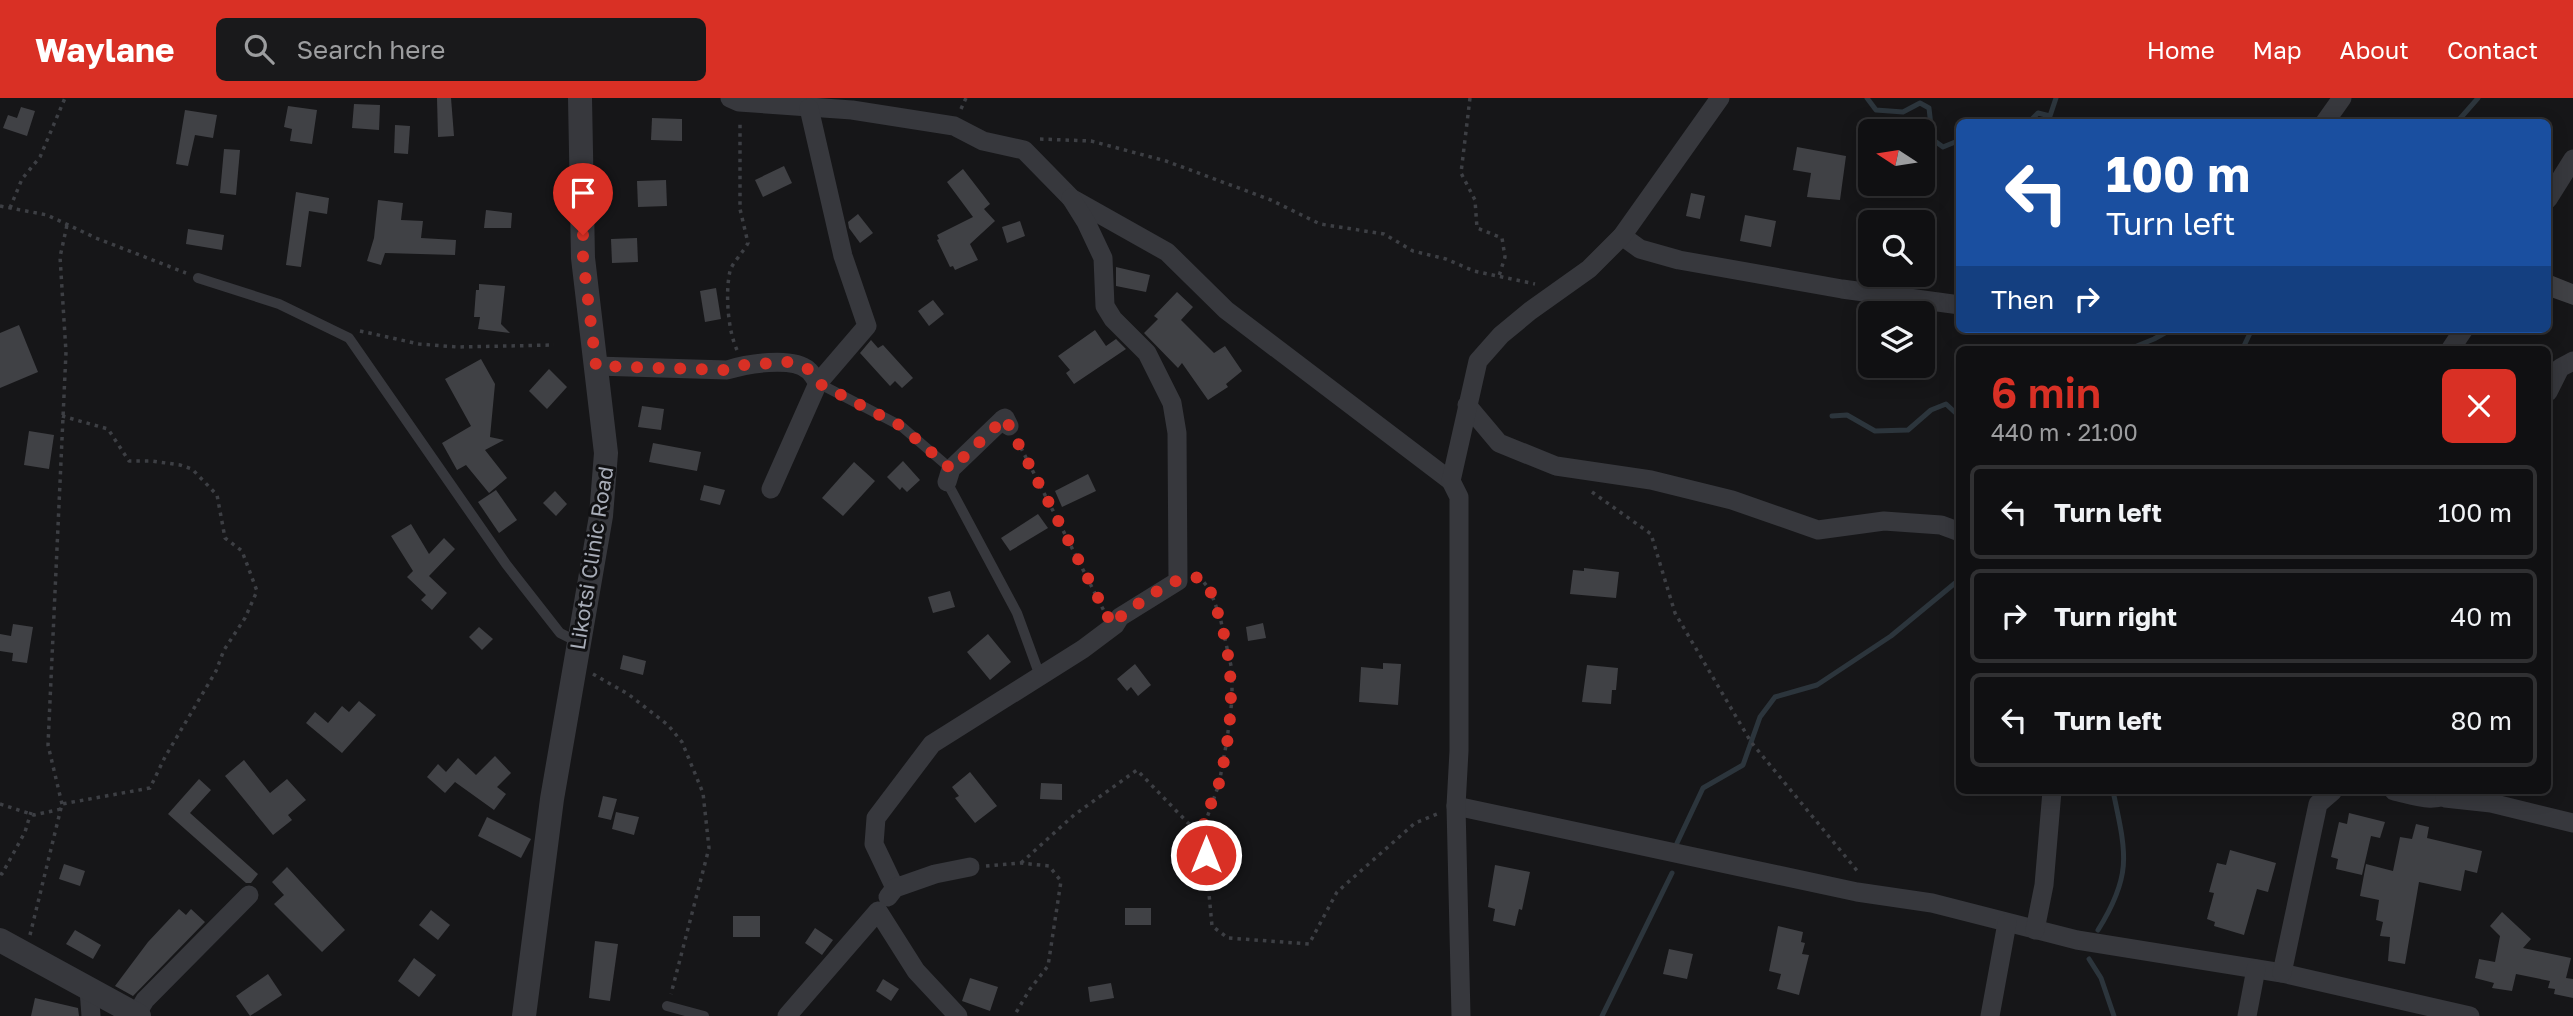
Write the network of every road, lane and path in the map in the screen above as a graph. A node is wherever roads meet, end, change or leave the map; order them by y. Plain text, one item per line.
1 (65, 98) edge
2 (580, 98) edge
3 (966, 98) edge
4 (1470, 98) edge
5 (1720, 98) edge
6 (2342, 98) edge
7 (734, 100) edge
8 (809, 108) junction
9 (2327, 119) edge
10 (954, 126) junction
11 (1038, 139) dead end
12 (2573, 159) edge
13 (2551, 194) edge
14 (1071, 198) junction
15 (0, 206) edge
16 (10, 208) junction
17 (67, 225) junction
18 (1622, 236) junction
19 (1499, 276) junction
20 (198, 278) joint
21 (1560, 289) junction
22 (1956, 304) edge
23 (360, 331) dead end
24 (555, 345) dead end
25 (2573, 361) edge
26 (744, 365) junction
27 (596, 366) junction
28 (818, 383) junction
29 (2551, 386) edge
30 (1467, 405) junction
31 (62, 416) junction
32 (1009, 426) joint
33 (949, 475) junction
34 (1451, 481) junction
35 (771, 489) dead end
36 (1588, 489) dead end
37 (1956, 531) edge
38 (1178, 580) junction
39 (1115, 625) junction
40 (578, 642) junction
41 (574, 668) junction
42 (1041, 676) junction
43 (2052, 794) edge
44 (2330, 794) edge
45 (2407, 794) edge
46 (2449, 794) edge
47 (0, 804) edge
48 (62, 806) junction
49 (1456, 806) junction
50 (31, 812) junction
51 (2573, 822) edge
52 (1203, 828) junction
53 (1021, 863) junction
54 (970, 867) joint
55 (0, 873) edge
56 (895, 888) junction
57 (249, 895) dead end
58 (1878, 895) junction
59 (878, 911) junction
60 (2007, 923) junction
61 (2035, 930) junction
62 (0, 940) edge
63 (25, 954) junction
64 (2256, 969) junction
65 (2282, 973) junction
66 (89, 989) junction
67 (667, 1006) joint
68 (137, 1015) edge
69 (91, 1016) edge
70 (524, 1016) edge
71 (704, 1016) edge
72 (787, 1016) edge
73 (958, 1016) edge
74 (1014, 1016) edge
75 (1461, 1016) edge
76 (1990, 1016) edge
77 (2246, 1016) edge
78 (2470, 1016) edge

1 - 16 path
2 - 27 street, Likotsi Clinic Road
3 - 10 path
4 - 19 path
5 - 18 street
6 - 9 street
7 - 8 street
7 - 26 path
8 - 10 street
8 - 28 street
10 - 14 street
11 - 19 path
12 - 13 street
14 - 34 street
14 - 38 street
15 - 16 path
16 - 17 path
17 - 20 path
17 - 31 path
18 - 21 street
18 - 22 street
19 - 21 path
20 - 40 lane
21 - 30 street
23 - 24 path
25 - 29 street
26 - 27 street
26 - 28 street
27 - 40 street, Likotsi Clinic Road
28 - 33 lane
28 - 35 street
30 - 34 street
30 - 37 street
31 - 48 path
31 - 48 path
32 - 33 street
32 - 39 path
33 - 42 lane
34 - 49 street
36 - 58 path
38 - 39 street
38 - 52 path
39 - 42 street
40 - 41 street, Likotsi Clinic Road
41 - 67 path
41 - 70 street, Likotsi Clinic Road
42 - 56 street
43 - 61 street
44 - 65 street
45 - 46 street
46 - 51 street
47 - 50 path
48 - 50 path
48 - 63 path
49 - 52 path
49 - 58 street
49 - 75 street
50 - 55 path
52 - 53 path
53 - 54 path
53 - 74 path
54 - 56 street
56 - 59 street
57 - 68 street
58 - 60 street
59 - 72 street
59 - 73 street
60 - 61 street
60 - 76 street
61 - 64 street
62 - 63 street
63 - 66 street
64 - 65 street
64 - 77 street
65 - 78 street
66 - 68 street
66 - 69 street
67 - 71 lane

